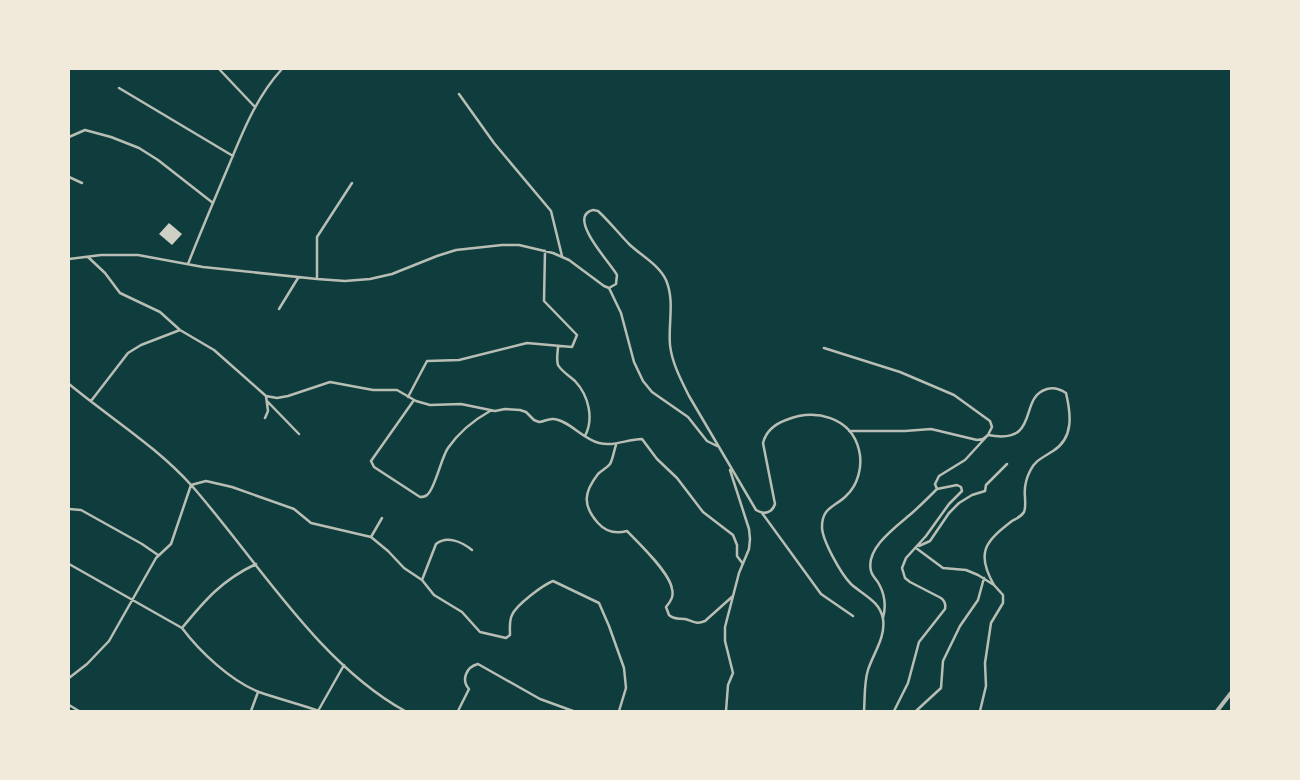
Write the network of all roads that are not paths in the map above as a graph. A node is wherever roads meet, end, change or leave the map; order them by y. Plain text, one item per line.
1 (219, 69) edge
2 (282, 69) edge
3 (118, 88) dead end
4 (459, 94) dead end
5 (255, 107) junction
6 (69, 137) edge
7 (232, 156) junction
8 (69, 177) edge
9 (82, 183) dead end
10 (352, 183) dead end
11 (213, 203) junction
12 (545, 251) junction
13 (562, 256) junction
14 (88, 257) junction
15 (69, 260) edge
16 (188, 264) junction
17 (298, 278) junction
18 (317, 280) junction
19 (609, 288) junction
20 (279, 309) dead end
21 (180, 330) junction
22 (558, 346) junction
23 (824, 348) dead end
24 (69, 384) edge
25 (266, 396) junction
26 (408, 397) junction
27 (414, 400) junction
28 (91, 401) junction
29 (267, 401) junction
30 (491, 410) junction
31 (265, 418) dead end
32 (849, 431) junction
33 (299, 434) dead end
34 (988, 435) junction
35 (584, 437) junction
36 (616, 445) junction
37 (718, 447) junction
38 (728, 464) junction
39 (1007, 464) dead end
40 (191, 485) junction
41 (938, 489) junction
42 (69, 509) edge
43 (762, 513) junction
44 (382, 518) dead end
45 (371, 537) junction
46 (915, 548) junction
47 (472, 550) dead end
48 (158, 555) junction
49 (69, 564) edge
50 (256, 564) junction
51 (743, 564) junction
52 (984, 578) junction
53 (422, 580) junction
54 (994, 585) junction
55 (734, 596) junction
56 (134, 600) junction
57 (853, 616) dead end
58 (883, 619) junction
59 (182, 628) junction
60 (344, 665) junction
61 (69, 678) edge
62 (258, 692) junction
63 (1231, 693) edge
64 (69, 705) edge
65 (79, 711) edge
66 (251, 711) edge
67 (319, 711) edge
68 (405, 711) edge
69 (458, 711) edge
70 (573, 711) edge
71 (620, 711) edge
72 (726, 711) edge
73 (864, 711) edge
74 (894, 711) edge
75 (916, 711) edge
76 (980, 711) edge
77 (1217, 711) edge

1 - 5 street
2 - 5 street
3 - 7 street
4 - 13 street
5 - 7 street
6 - 11 street
7 - 11 street
8 - 9 street
10 - 18 street
11 - 16 street
12 - 13 street
12 - 18 street
12 - 22 street
13 - 19 street
14 - 15 street
14 - 16 street
14 - 21 street
16 - 17 street
17 - 18 street
17 - 20 street
19 - 37 street
19 - 37 street
21 - 25 street
21 - 28 street
22 - 26 street
22 - 35 street
23 - 34 street
24 - 28 street
25 - 26 street
25 - 29 street
26 - 27 street
27 - 30 street
27 - 30 street
28 - 40 street
29 - 31 street
29 - 33 street
30 - 35 street
32 - 34 street
32 - 43 street
32 - 58 street
34 - 41 street
34 - 54 street
35 - 36 street
36 - 51 street
36 - 55 street
37 - 38 street
38 - 43 street
38 - 51 street
39 - 46 street
40 - 45 street
40 - 48 street
40 - 50 street
41 - 46 street
41 - 58 street
42 - 48 street
43 - 57 street
44 - 45 street
45 - 53 street
46 - 52 street
46 - 74 street
47 - 53 street
48 - 56 street
49 - 56 street
50 - 59 street
50 - 60 street
51 - 55 street
52 - 54 street
52 - 75 street
53 - 71 street
54 - 76 street
55 - 72 street
56 - 59 street
56 - 61 street
58 - 73 street
59 - 62 street
60 - 67 street
60 - 68 street
62 - 66 street
62 - 67 street
63 - 77 street
64 - 65 street
69 - 70 street

